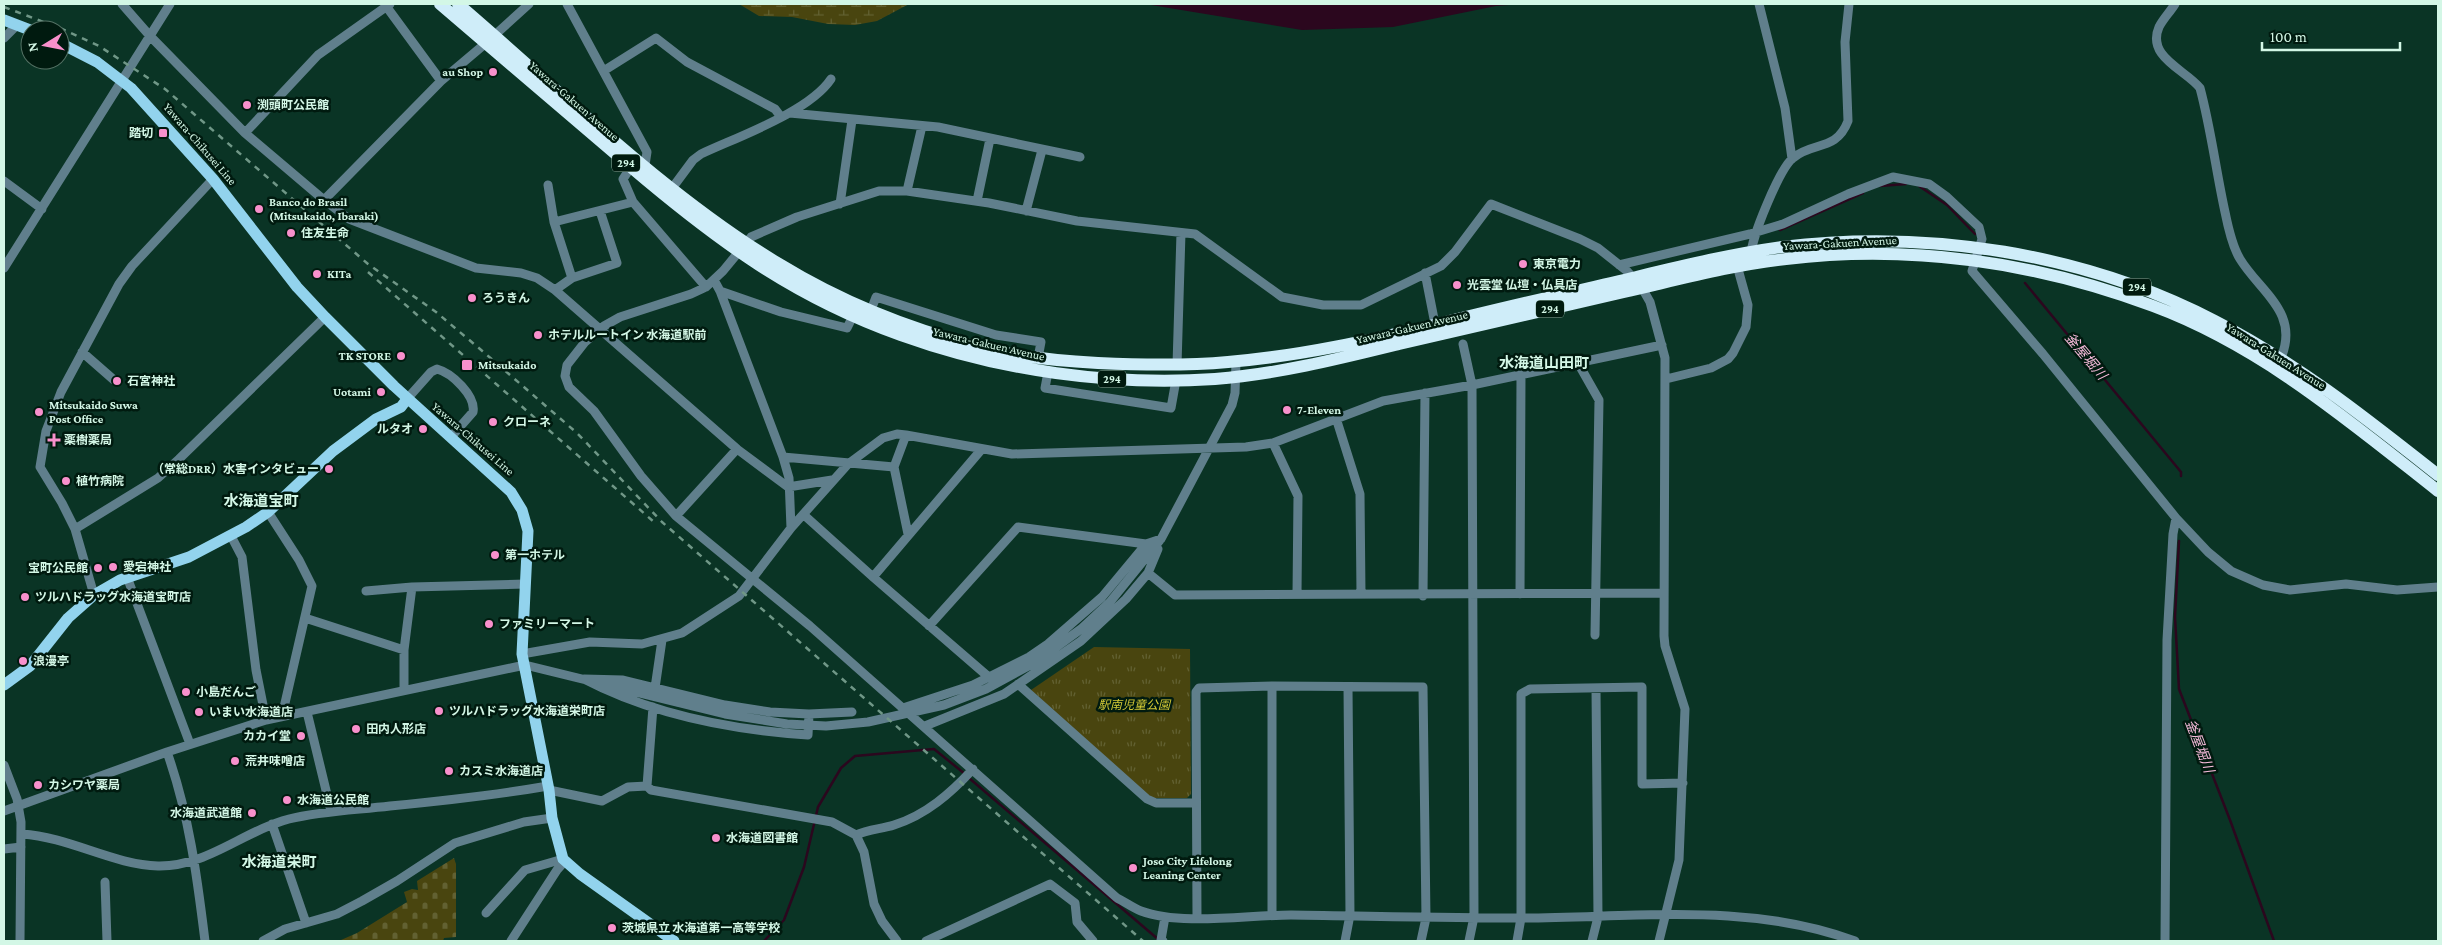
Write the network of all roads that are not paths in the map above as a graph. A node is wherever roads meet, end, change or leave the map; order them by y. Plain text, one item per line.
1 (122, 4) edge
2 (170, 4) edge
3 (440, 4) edge
4 (458, 4) edge
5 (529, 4) edge
6 (568, 4) edge
7 (1759, 4) edge
8 (1849, 4) edge
9 (2175, 4) edge
10 (388, 5) edge
11 (4, 20) edge
12 (17, 25) junction
13 (20, 26) edge
14 (150, 36) junction
15 (4, 38) edge
16 (491, 39) junction
17 (70, 48) edge
18 (605, 70) junction
19 (121, 79) junction
20 (831, 79) dead end
21 (441, 80) junction
22 (786, 115) junction
23 (852, 120) junction
24 (922, 126) junction
25 (245, 133) junction
26 (990, 139) junction
27 (1042, 150) junction
28 (1080, 157) dead end
29 (1792, 159) junction
30 (645, 165) junction
31 (631, 167) junction
32 (213, 179) junction
33 (4, 182) edge
34 (548, 185) dead end
35 (672, 187) junction
36 (907, 191) junction
37 (324, 200) junction
38 (977, 201) junction
39 (632, 202) junction
40 (840, 204) junction
41 (42, 209) junction
42 (600, 211) junction
43 (1026, 211) junction
44 (554, 222) junction
45 (1758, 232) junction
46 (1181, 234) junction
47 (742, 248) junction
48 (1980, 248) junction
49 (1752, 258) junction
50 (1974, 260) junction
51 (1736, 261) junction
52 (1619, 265) junction
53 (4, 268) edge
54 (1425, 273) junction
55 (572, 278) junction
56 (714, 280) junction
57 (1637, 283) junction
58 (706, 286) junction
59 (555, 290) junction
60 (720, 291) junction
61 (871, 310) junction
62 (853, 316) junction
63 (325, 317) junction
64 (951, 321) junction
65 (1435, 324) junction
66 (598, 330) junction
67 (945, 343) junction
68 (1463, 344) dead end
69 (1662, 346) junction
70 (82, 352) junction
71 (1038, 358) junction
72 (2281, 358) junction
73 (1236, 362) junction
74 (1578, 363) junction
75 (1177, 365) junction
76 (1048, 372) junction
77 (1521, 375) junction
78 (1236, 377) junction
79 (1666, 379) junction
80 (114, 380) dead end
81 (1176, 380) junction
82 (1472, 385) junction
83 (1425, 393) junction
84 (407, 399) junction
85 (1336, 418) junction
86 (906, 435) junction
87 (451, 437) junction
88 (1273, 443) junction
89 (737, 449) junction
90 (1209, 449) junction
91 (981, 450) junction
92 (783, 457) junction
93 (848, 464) junction
94 (894, 467) junction
95 (2438, 475) edge
96 (832, 480) junction
97 (788, 487) junction
98 (2438, 491) edge
99 (268, 512) junction
100 (804, 515) junction
101 (676, 516) junction
102 (2176, 518) junction
103 (791, 528) junction
104 (75, 529) junction
105 (908, 534) junction
106 (231, 536) junction
107 (1161, 539) junction
108 (1146, 544) junction
109 (1148, 574) junction
110 (127, 577) junction
111 (754, 578) junction
112 (873, 578) junction
113 (525, 584) junction
114 (412, 587) junction
115 (2438, 587) edge
116 (366, 591) dead end
117 (1664, 593) junction
118 (1297, 594) junction
119 (1361, 594) junction
120 (1520, 594) junction
121 (1596, 594) junction
122 (94, 595) junction
123 (1473, 595) junction
124 (1423, 596) junction
125 (305, 618) junction
126 (930, 626) junction
127 (1595, 635) dead end
128 (662, 640) junction
129 (404, 650) junction
130 (523, 660) junction
131 (987, 678) junction
132 (584, 679) junction
133 (4, 685) edge
134 (1015, 686) junction
135 (1272, 686) junction
136 (1348, 687) junction
137 (655, 688) junction
138 (1596, 688) junction
139 (404, 690) junction
140 (653, 707) junction
141 (903, 708) junction
142 (307, 712) junction
143 (852, 712) dead end
144 (809, 714) junction
145 (282, 716) junction
146 (266, 720) junction
147 (925, 726) junction
148 (190, 744) junction
149 (167, 752) junction
150 (4, 765) edge
151 (973, 769) junction
152 (1683, 783) junction
153 (647, 786) junction
154 (549, 788) junction
155 (1196, 803) junction
156 (19, 806) junction
157 (4, 811) edge
158 (330, 811) junction
159 (552, 818) junction
160 (272, 824) junction
161 (22, 834) junction
162 (856, 835) junction
163 (21, 847) junction
164 (4, 849) edge
165 (564, 860) junction
166 (196, 861) junction
167 (105, 882) dead end
168 (486, 913) dead end
169 (1666, 914) junction
170 (1272, 915) junction
171 (1350, 916) junction
172 (1598, 916) junction
173 (1165, 917) junction
174 (1474, 917) junction
175 (1197, 918) junction
176 (1426, 918) junction
177 (1521, 918) junction
178 (306, 922) junction
179 (20, 941) edge
180 (107, 941) edge
181 (204, 941) edge
182 (263, 941) edge
183 (511, 941) edge
184 (674, 941) edge
185 (897, 941) edge
186 (926, 941) edge
187 (1093, 941) edge
188 (1163, 941) edge
189 (1345, 941) edge
190 (1421, 941) edge
191 (1469, 941) edge
192 (1516, 941) edge
193 (1592, 941) edge
194 (1660, 941) edge
195 (1854, 941) edge
196 (2165, 941) edge

1 - 14 street
2 - 14 street
3 - 16 highway, Yawara-Gakuen Avenue / 294
4 - 16 highway, Yawara-Gakuen Avenue / 294
5 - 16 street
6 - 18 street
7 - 29 street
8 - 29 street
9 - 72 street
10 - 21 street
10 - 25 street
11 - 12 main road
12 - 13 main road
12 - 15 street
14 - 19 street
14 - 25 street
16 - 21 street
16 - 30 highway, Yawara-Gakuen Avenue / 294
16 - 31 highway, Yawara-Gakuen Avenue / 294
17 - 19 main road, Yawara-Chikusei Line
18 - 22 street
18 - 30 street
19 - 32 main road, Yawara-Chikusei Line
19 - 41 street
20 - 22 street
21 - 37 street
22 - 23 street
22 - 35 street
23 - 24 street
23 - 40 street
24 - 26 street
24 - 36 street
25 - 37 street
26 - 27 street
26 - 38 street
27 - 28 street
27 - 43 street
29 - 45 street
30 - 35 highway, Yawara-Gakuen Avenue / 294
31 - 39 street
31 - 47 highway, Yawara-Gakuen Avenue / 294
32 - 63 main road, Yawara-Chikusei Line
32 - 70 street
33 - 41 street
34 - 44 street
35 - 47 highway, Yawara-Gakuen Avenue / 294
36 - 38 street
36 - 40 street
37 - 59 street
38 - 43 street
39 - 42 street
39 - 58 street
40 - 47 street
41 - 53 street
42 - 44 street
42 - 55 street
43 - 46 street
44 - 55 street
45 - 48 street
45 - 49 street
45 - 52 street
46 - 54 street
46 - 75 street
47 - 56 street
47 - 61 highway, Yawara-Gakuen Avenue / 294
47 - 62 highway, Yawara-Gakuen Avenue / 294
48 - 49 highway, Yawara-Gakuen Avenue / 294
48 - 50 street
48 - 72 highway, Yawara-Gakuen Avenue / 294
49 - 50 highway, Yawara-Gakuen Avenue / 294
49 - 51 highway, Yawara-Gakuen Avenue / 294
50 - 98 highway, Yawara-Gakuen Avenue / 294
50 - 102 street
51 - 57 highway, Yawara-Gakuen Avenue / 294
51 - 79 street
52 - 54 street
52 - 57 street
54 - 65 street
55 - 59 street
56 - 58 street
56 - 60 street
57 - 65 highway, Yawara-Gakuen Avenue / 294
57 - 69 street
57 - 78 highway, Yawara-Gakuen Avenue / 294
58 - 66 street
59 - 66 street
60 - 62 street
60 - 92 street
61 - 64 street
61 - 67 highway, Yawara-Gakuen Avenue / 294
62 - 67 highway, Yawara-Gakuen Avenue / 294
63 - 84 main road, Yawara-Chikusei Line
63 - 104 street
64 - 67 street
64 - 71 street
65 - 73 highway, Yawara-Gakuen Avenue / 294
66 - 89 street
66 - 101 street
67 - 71 highway, Yawara-Gakuen Avenue / 294
67 - 76 highway, Yawara-Gakuen Avenue / 294
68 - 82 street
69 - 74 street
69 - 79 street
70 - 80 street
70 - 104 street
71 - 75 highway, Yawara-Gakuen Avenue / 294
72 - 95 highway, Yawara-Gakuen Avenue / 294
73 - 75 highway, Yawara-Gakuen Avenue / 294
73 - 78 street
74 - 77 street
74 - 121 street
76 - 81 highway, Yawara-Gakuen Avenue / 294
76 - 81 street
77 - 82 street
77 - 120 street
78 - 81 highway, Yawara-Gakuen Avenue / 294
78 - 90 street
79 - 117 street
82 - 83 street
82 - 123 street
83 - 85 street
83 - 124 street
84 - 87 main road, Yawara-Chikusei Line
84 - 87 street
84 - 99 main road
85 - 88 street
85 - 119 street
86 - 91 street
86 - 93 street
86 - 94 street
87 - 113 main road, Yawara-Chikusei Line
88 - 90 street
88 - 118 street
89 - 97 street
89 - 101 street
90 - 91 street
90 - 107 street
91 - 105 street
92 - 93 street
92 - 97 street
93 - 94 street
93 - 96 street
94 - 105 street
96 - 97 street
96 - 100 street
97 - 103 street
99 - 106 main road
99 - 125 street
100 - 103 street
100 - 112 street
101 - 111 street
102 - 115 street
102 - 196 street
103 - 111 street
104 - 122 street
105 - 112 street
106 - 110 main road
106 - 146 street
107 - 108 street
107 - 109 street
107 - 132 street
108 - 126 street
108 - 131 street
109 - 118 street
109 - 134 street
110 - 122 main road
110 - 148 street
111 - 128 street
111 - 141 street
112 - 126 street
113 - 114 street
113 - 130 main road, Yawara-Chikusei Line
114 - 116 street
114 - 129 street
117 - 121 street
117 - 152 street
118 - 119 street
119 - 124 street
120 - 121 street
120 - 123 street
121 - 127 street
122 - 133 main road
123 - 124 street
123 - 174 street
125 - 129 street
125 - 145 street
126 - 131 street
128 - 130 street
128 - 137 street
129 - 139 street
130 - 132 street
130 - 139 street
130 - 154 main road, Yawara-Chikusei Line
131 - 134 street
131 - 141 street
132 - 137 street
132 - 140 street
134 - 147 street
134 - 155 street
135 - 136 street
135 - 155 street
135 - 170 street
136 - 171 street
136 - 176 street
137 - 144 street
138 - 152 street
138 - 172 street
138 - 177 street
139 - 142 street
140 - 144 street
140 - 153 street
141 - 147 street
142 - 145 street
142 - 158 street
143 - 144 street
145 - 146 street
146 - 148 street
147 - 151 street
148 - 149 street
149 - 156 street
149 - 166 street
150 - 156 street
151 - 162 street
151 - 173 street
152 - 169 street
153 - 154 street
153 - 162 street
154 - 158 street
154 - 159 main road, Yawara-Chikusei Line
155 - 175 street
156 - 157 street
156 - 161 street
158 - 160 street
159 - 165 main road, Yawara-Chikusei Line
159 - 178 street
160 - 166 street
160 - 178 street
161 - 163 street
161 - 166 street
162 - 185 street
163 - 164 street
163 - 179 street
165 - 168 street
165 - 183 street
165 - 184 main road
166 - 181 street
167 - 180 street
169 - 172 street
169 - 194 street
169 - 195 street
170 - 171 street
170 - 175 street
171 - 176 street
171 - 189 street
172 - 177 street
172 - 193 street
173 - 175 street
173 - 188 street
174 - 176 street
174 - 177 street
174 - 191 street
176 - 190 street
177 - 192 street
178 - 182 street
186 - 187 street

